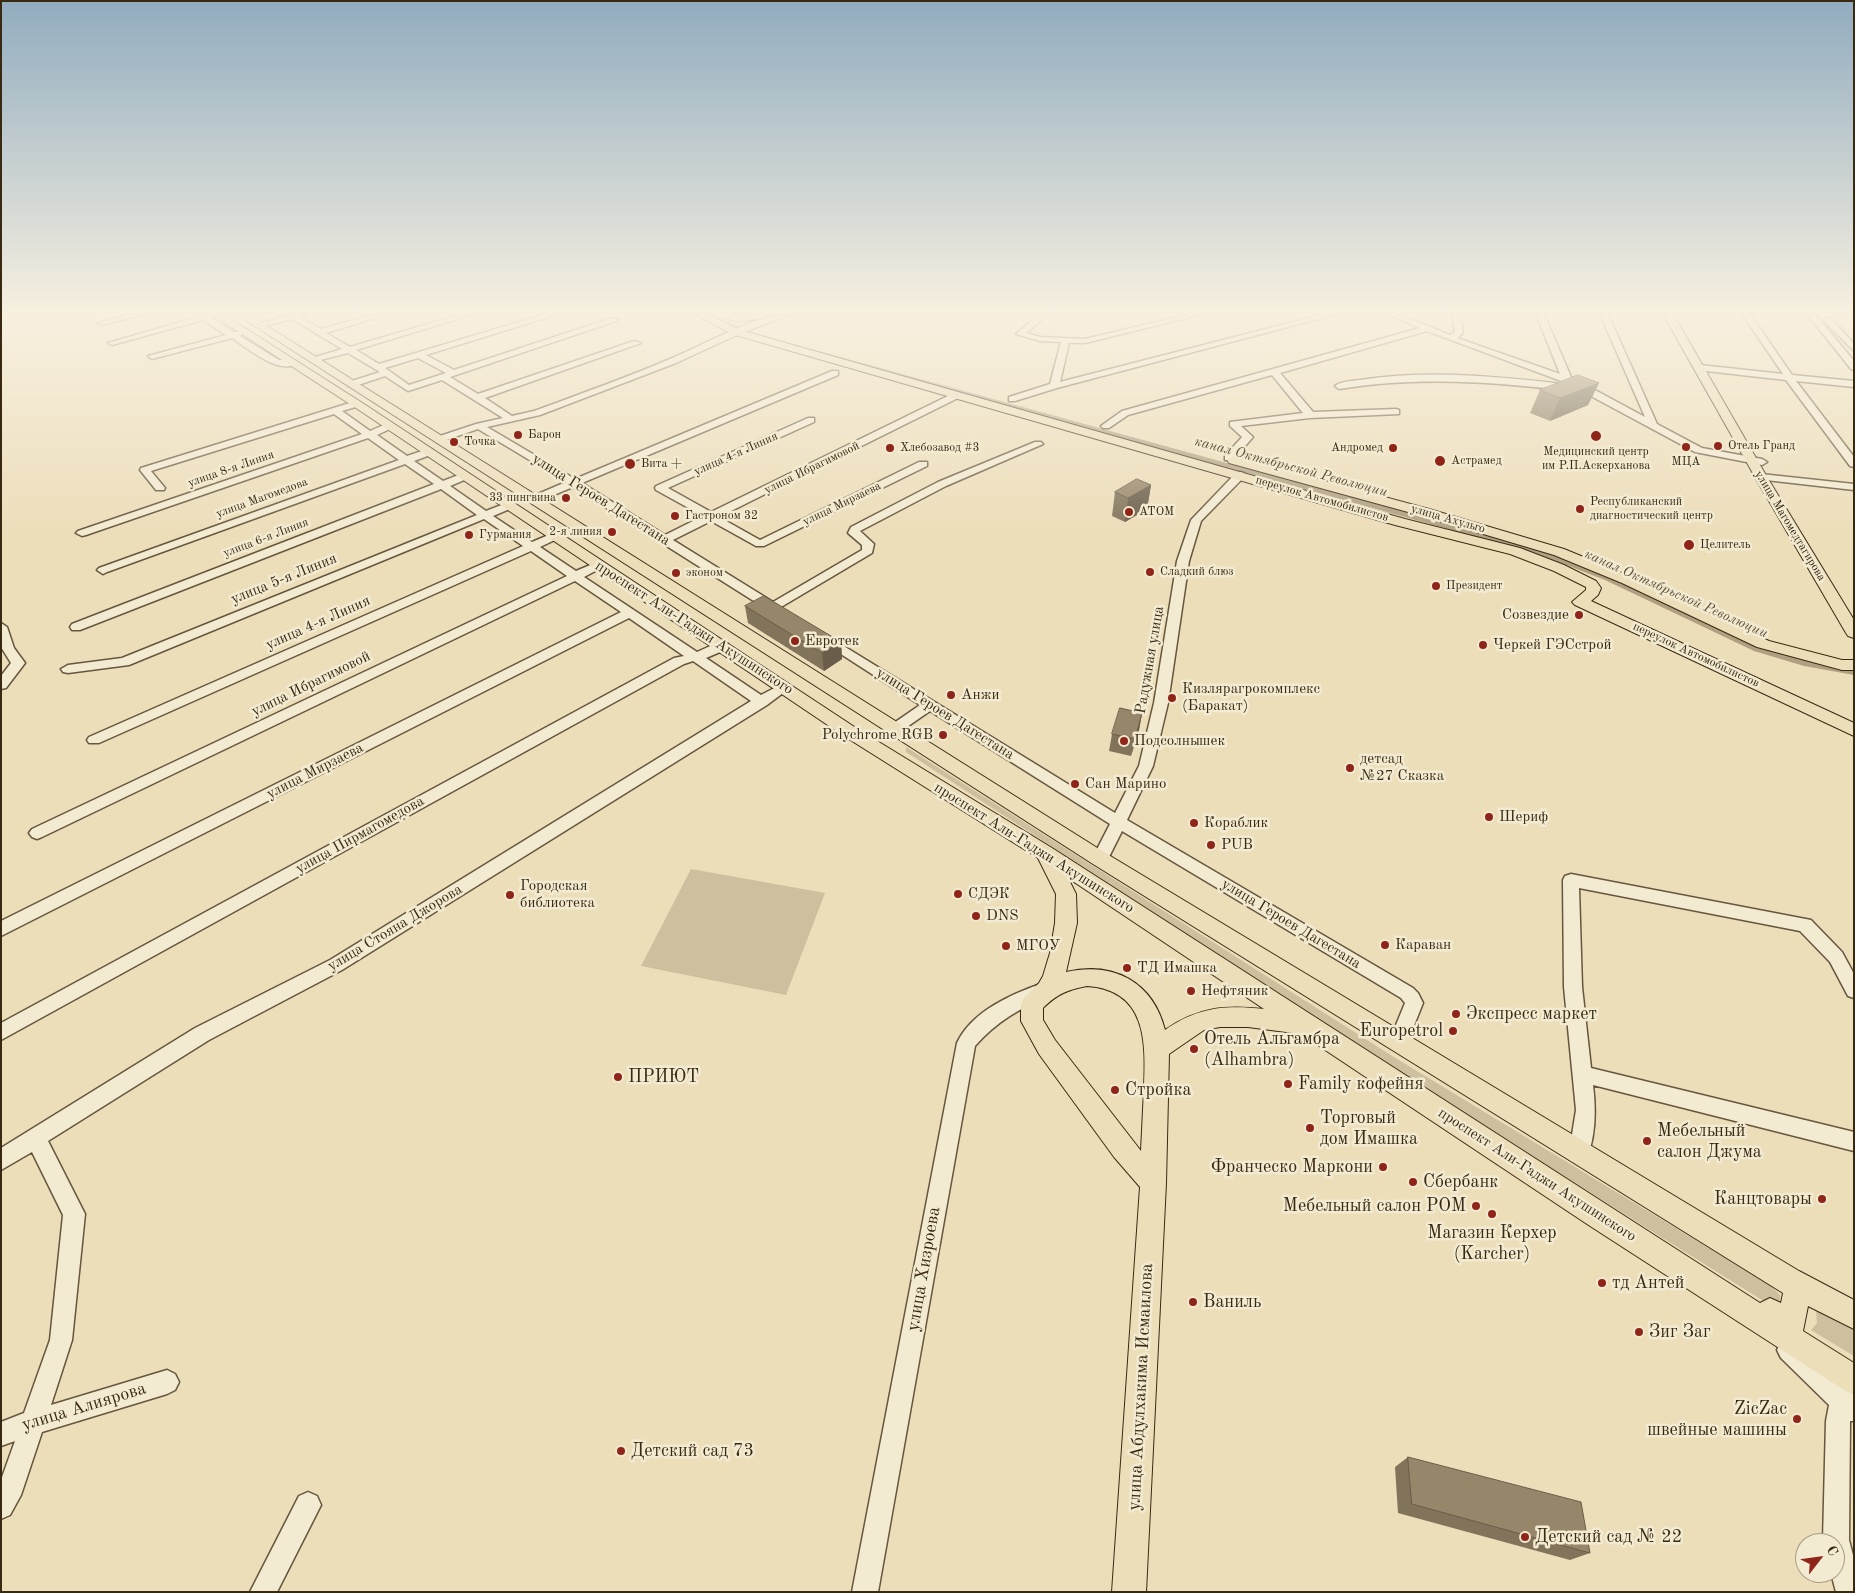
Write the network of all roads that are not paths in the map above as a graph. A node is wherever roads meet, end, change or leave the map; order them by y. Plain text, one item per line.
1 (332, 388) edge
2 (359, 388) edge
3 (467, 388) edge
4 (504, 388) edge
5 (603, 388) edge
6 (798, 388) edge
7 (934, 388) edge
8 (973, 388) edge
9 (1046, 388) edge
10 (1212, 388) edge
11 (1288, 388) edge
12 (1578, 388) edge
13 (1637, 388) edge
14 (1715, 388) edge
15 (1797, 388) edge
16 (1584, 389) joint
17 (957, 395) junction
18 (479, 397) junction
19 (1012, 399) junction
20 (356, 404) junction
21 (334, 410) junction
22 (1396, 412) dead end
23 (1310, 415) junction
24 (510, 420) junction
25 (811, 420) dead end
26 (388, 426) junction
27 (479, 426) junction
28 (1106, 426) junction
29 (1654, 426) junction
30 (369, 435) junction
31 (440, 439) junction
32 (1038, 444) dead end
33 (429, 452) junction
34 (1220, 456) junction
35 (406, 461) junction
36 (1757, 462) junction
37 (923, 464) dead end
38 (1854, 464) edge
39 (1240, 475) junction
40 (465, 476) junction
41 (1766, 477) junction
42 (573, 482) junction
43 (442, 485) junction
44 (1854, 487) edge
45 (160, 488) dead end
46 (535, 499) junction
47 (508, 506) junction
48 (485, 515) junction
49 (712, 517) junction
50 (82, 533) dead end
51 (555, 536) junction
52 (665, 539) junction
53 (531, 546) junction
54 (599, 565) junction
55 (103, 570) dead end
56 (576, 576) junction
57 (698, 602) junction
58 (1580, 602) joint
59 (772, 607) junction
60 (629, 613) junction
61 (676, 615) junction
62 (788, 617) edge
63 (1854, 617) edge
64 (1, 627) edge
65 (76, 627) dead end
66 (813, 632) edge
67 (1854, 633) edge
68 (722, 646) junction
69 (692, 656) junction
70 (1848, 665) edge
71 (68, 669) dead end
72 (1, 685) edge
73 (784, 687) junction
74 (762, 702) junction
75 (930, 705) junction
76 (1854, 730) edge
77 (900, 731) junction
78 (94, 740) dead end
79 (880, 751) junction
80 (1119, 822) junction
81 (37, 833) dead end
82 (1045, 853) junction
83 (1100, 859) junction
84 (1, 929) edge
85 (1047, 990) junction
86 (1854, 991) edge
87 (1308, 1025) junction
88 (1, 1032) edge
89 (1398, 1042) junction
90 (1156, 1049) junction
91 (1582, 1074) junction
92 (36, 1138) junction
93 (1854, 1142) edge
94 (1579, 1153) junction
95 (1, 1160) edge
96 (1153, 1183) junction
97 (1668, 1260) junction
98 (1798, 1286) junction
99 (1854, 1315) edge
100 (167, 1382) dead end
101 (1849, 1391) edge
102 (34, 1423) junction
103 (1, 1434) edge
104 (308, 1505) dead end
105 (1, 1506) edge
106 (263, 1592) edge
107 (865, 1592) edge
108 (1129, 1592) edge
109 (1849, 1592) edge

1 - 20 main road, проспект Али-Гаджи Акушинского
2 - 31 main road, проспект Али-Гаджи Акушинского
3 - 18 street
4 - 18 street
5 - 24 street
6 - 42 street
7 - 17 main road, переулок Автомобилистов
8 - 19 main road, улица Ахульго
9 - 19 street
10 - 28 street
11 - 23 street
12 - 16 street
13 - 29 street
14 - 36 main road, улица Магомедтагирова
15 - 38 street
16 - 29 street
17 - 39 main road, переулок Автомобилистов
17 - 49 street, улица Ибрагимовой
18 - 24 street
19 - 28 main road, улица Ахульго
20 - 21 street
20 - 26 main road, проспект Али-Гаджи Акушинского
21 - 30 street
21 - 45 street
22 - 23 street
23 - 34 street
24 - 27 street
25 - 49 street, улица 4-я Линия
26 - 30 street, улица 8-я Линия
26 - 33 main road, проспект Али-Гаджи Акушинского
27 - 31 street
27 - 42 street, улица Героев Дагестана
28 - 34 main road, улица Ахульго
29 - 36 street
30 - 35 street
30 - 50 street, улица 8-я Линия
31 - 46 main road, проспект Али-Гаджи Акушинского
32 - 59 street
33 - 35 street, улица Магомедова
33 - 40 main road, проспект Али-Гаджи Акушинского
34 - 70 main road, улица Ахульго
35 - 43 street
35 - 55 street, улица Магомедова
36 - 41 main road, улица Магомедтагирова
37 - 49 street, улица Мирзаева
39 - 58 main road, переулок Автомобилистов
39 - 80 street, Радужная улица
40 - 43 street, улица 6-я Линия
40 - 47 main road, проспект Али-Гаджи Акушинского
41 - 44 street
41 - 63 main road, улица Магомедтагирова
41 - 67 main road, улица Магомедтагирова
42 - 46 street
42 - 52 street, улица Героев Дагестана
43 - 48 street
43 - 65 street, улица 6-я Линия
46 - 57 main road, проспект Али-Гаджи Акушинского
47 - 48 street, улица 5-я Линия
47 - 51 main road, проспект Али-Гаджи Акушинского
48 - 53 street
48 - 71 street, улица 5-я Линия
49 - 52 street, улица Ибрагимовой
51 - 53 street, улица 4-я Линия
51 - 54 main road, проспект Али-Гаджи Акушинского
52 - 59 street, улица Героев Дагестана
53 - 56 street
53 - 78 street, улица 4-я Линия
54 - 56 street, улица Ибрагимовой
54 - 61 main road, проспект Али-Гаджи Акушинского
56 - 60 street
56 - 81 street, улица Ибрагимовой
57 - 61 main road
57 - 77 main road, проспект Али-Гаджи Акушинского
58 - 76 main road, переулок Автомобилистов
59 - 62 street, улица Героев Дагестана
60 - 69 street
60 - 84 street, улица Мирзаева
61 - 68 main road, проспект Али-Гаджи Акушинского
64 - 72 street
66 - 75 street, улица Героев Дагестана
68 - 69 street, улица Пирмагомедова
68 - 73 main road, проспект Али-Гаджи Акушинского
69 - 74 street
69 - 88 street, улица Пирмагомедова
73 - 74 street, улица Стояна Джорова
73 - 79 main road, проспект Али-Гаджи Акушинского
74 - 92 street, улица Стояна Джорова
75 - 77 street
75 - 80 street, улица Героев Дагестана
77 - 79 main road
77 - 83 main road, проспект Али-Гаджи Акушинского
79 - 82 main road, проспект Али-Гаджи Акушинского
80 - 83 street, Радужная улица
80 - 89 street, улица Героев Дагестана
82 - 85 main road
82 - 87 main road, проспект Али-Гаджи Акушинского
83 - 89 main road, проспект Али-Гаджи Акушинского
85 - 90 main road, улица Абдулхакима Исмаилова
85 - 96 main road
85 - 107 street, улица Хизроева
86 - 91 street
87 - 90 main road
87 - 97 main road, проспект Али-Гаджи Акушинского
89 - 94 main road, проспект Али-Гаджи Акушинского
90 - 96 main road, улица Абдулхакима Исмаилова
91 - 93 street
91 - 94 street
92 - 95 street, улица Стояна Джорова
92 - 102 street
94 - 98 main road, проспект Али-Гаджи Акушинского
96 - 108 main road, улица Абдулхакима Исмаилова
97 - 98 main road
97 - 101 main road, проспект Али-Гаджи Акушинского
98 - 99 main road, проспект Али-Гаджи Акушинского
100 - 102 street, улица Алиярова
101 - 109 street
102 - 103 street, улица Алиярова
102 - 105 street
104 - 106 street

